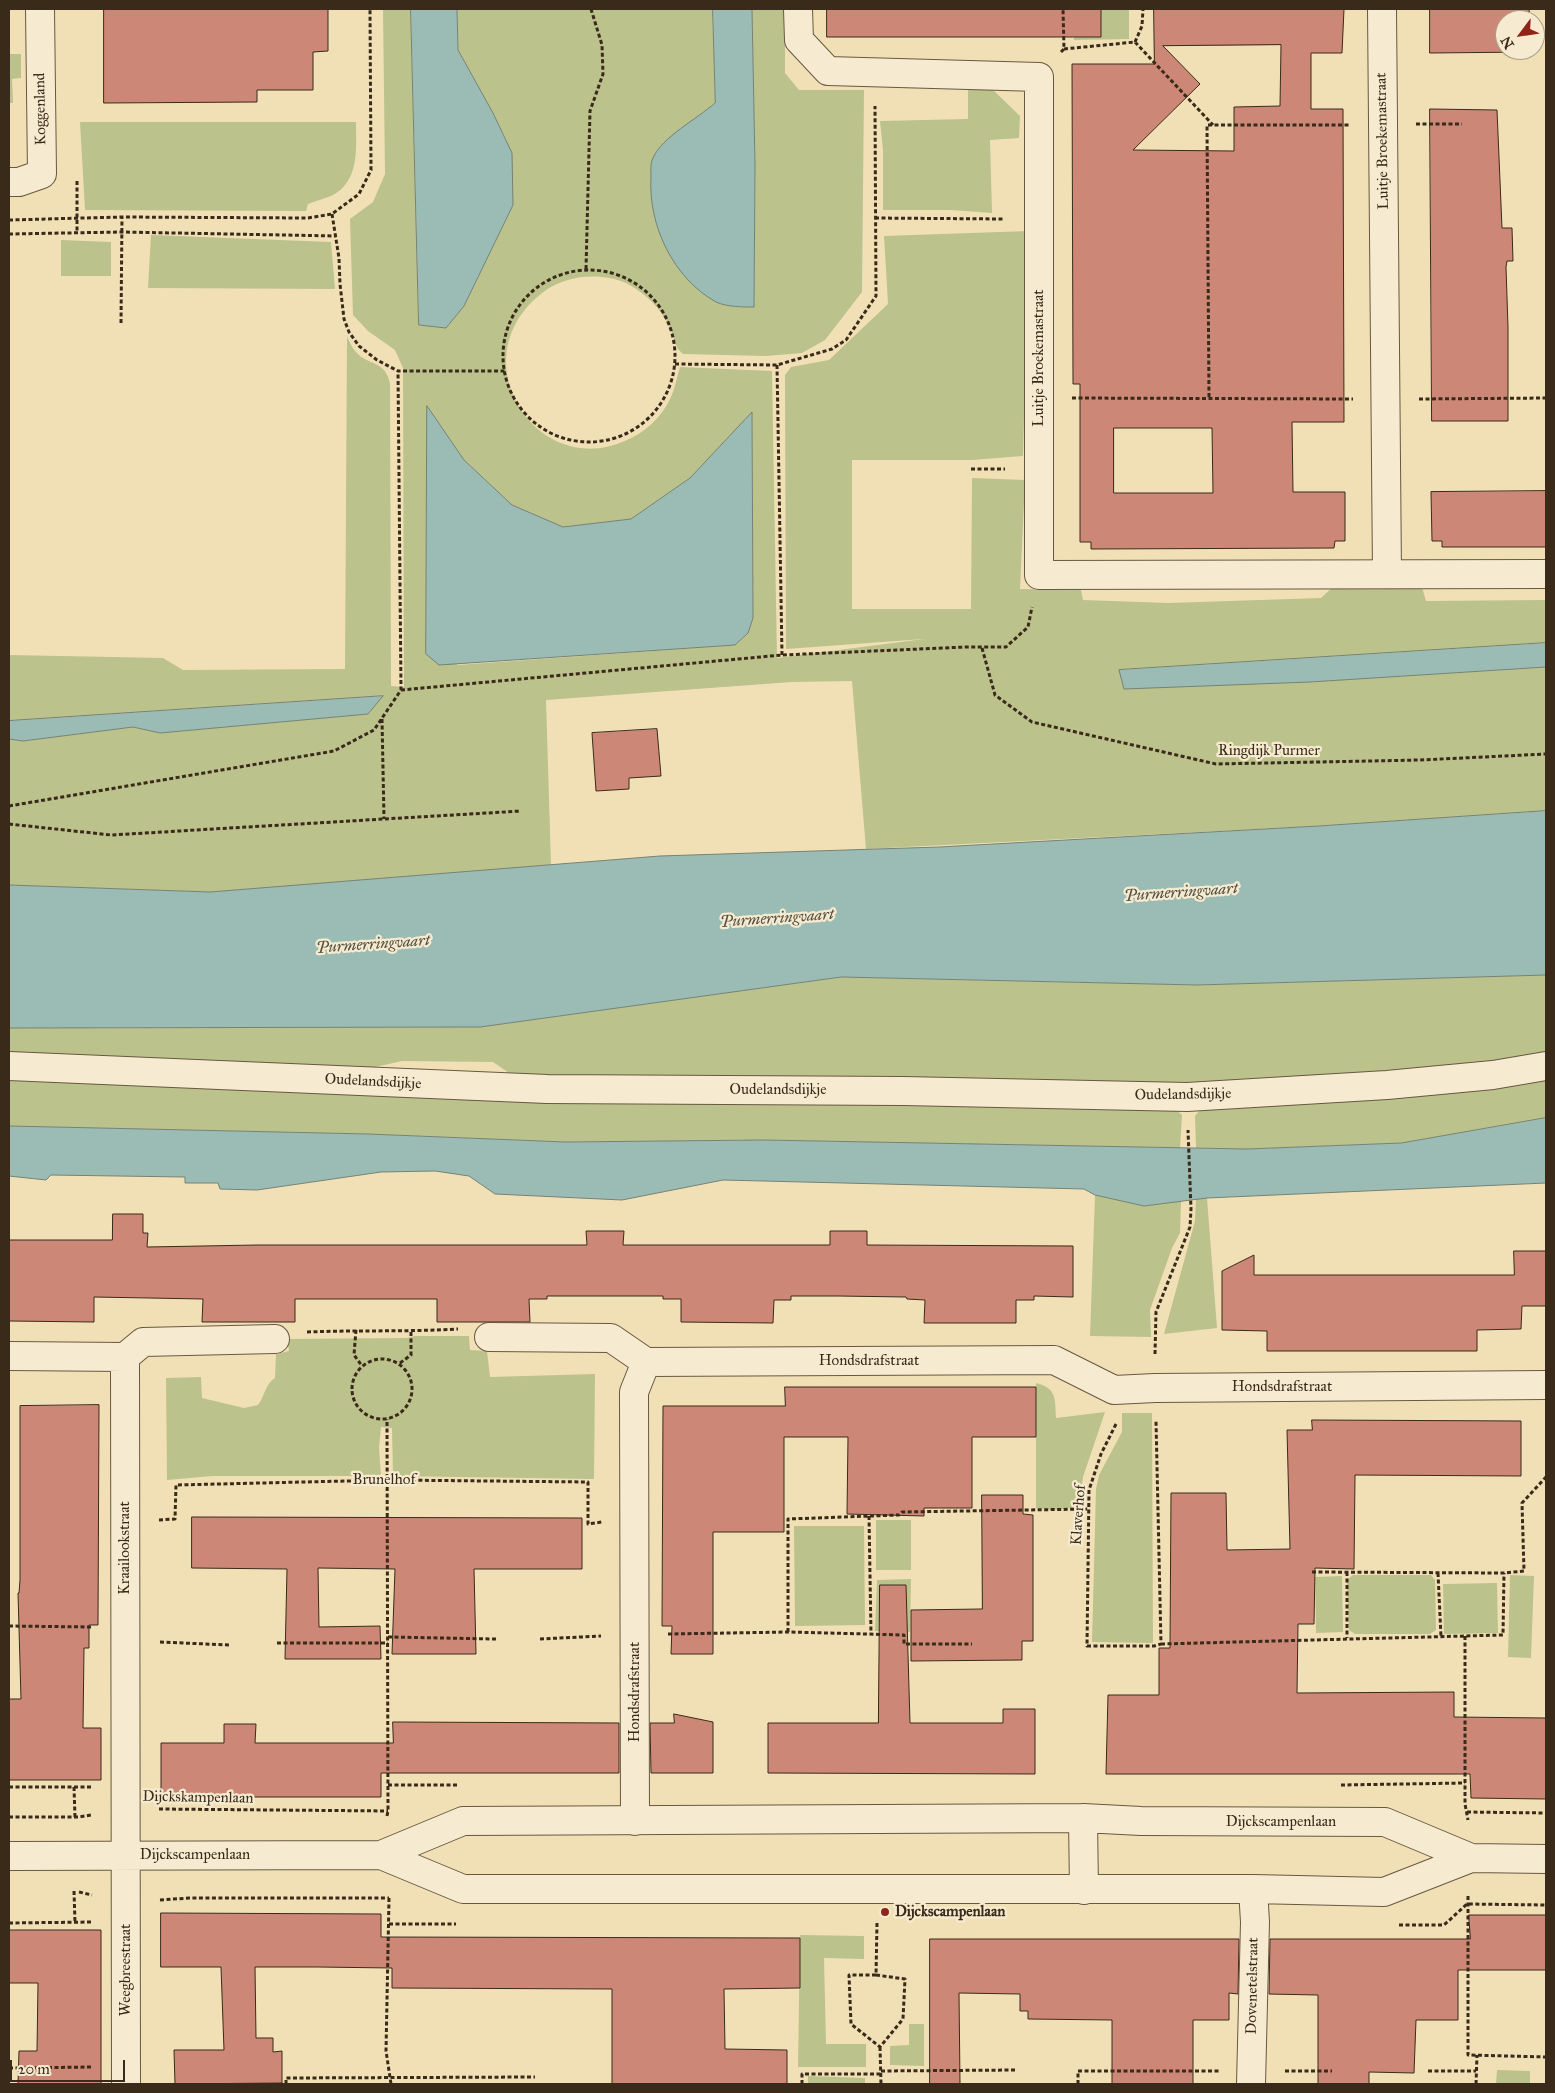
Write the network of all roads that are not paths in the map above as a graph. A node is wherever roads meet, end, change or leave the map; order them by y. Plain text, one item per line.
1 (40, 9) edge
2 (798, 9) edge
3 (1382, 9) edge
4 (9, 182) edge
5 (1387, 574) junction
6 (1546, 574) edge
7 (9, 1066) edge
8 (1546, 1066) edge
9 (489, 1337) road end
10 (275, 1339) road end
11 (9, 1356) edge
12 (125, 1357) junction
13 (646, 1362) junction
14 (1546, 1385) edge
15 (1546, 1391) edge
16 (1084, 1818) junction
17 (636, 1821) junction
18 (126, 1855) junction
19 (382, 1855) junction
20 (9, 1856) edge
21 (1470, 1858) junction
22 (1546, 1859) edge
23 (1253, 1889) junction
24 (1084, 1890) junction
25 (126, 2076) edge
26 (1251, 2078) edge

1 - 4 street, Koggenland
2 - 5 street, Luitje Broekemastraat
3 - 5 street, Luitje Broekemastraat
5 - 6 street
7 - 8 street, Oudelandsdijkje
9 - 13 street
10 - 12 street
11 - 12 street
12 - 18 street, Kraailookstraat
13 - 14 street, Hondsdrafstraat
13 - 17 street, Hondsdrafstraat
14 - 15 street, Hondsdrafstraat
16 - 17 street, Dijckscampenlaan
16 - 21 street, Dijckscampenlaan
16 - 24 street
17 - 19 street, Dijckscampenlaan
18 - 19 street, Dijckscampenlaan
18 - 20 street, Dijckscampenlaan
18 - 25 street, Weegbreestraat
19 - 24 street, Dijckscampenlaan
21 - 22 street, Dijckscampenlaan
21 - 23 street, Dijckscampenlaan
23 - 24 street, Dijckscampenlaan
23 - 26 street, Dovenetelstraat

